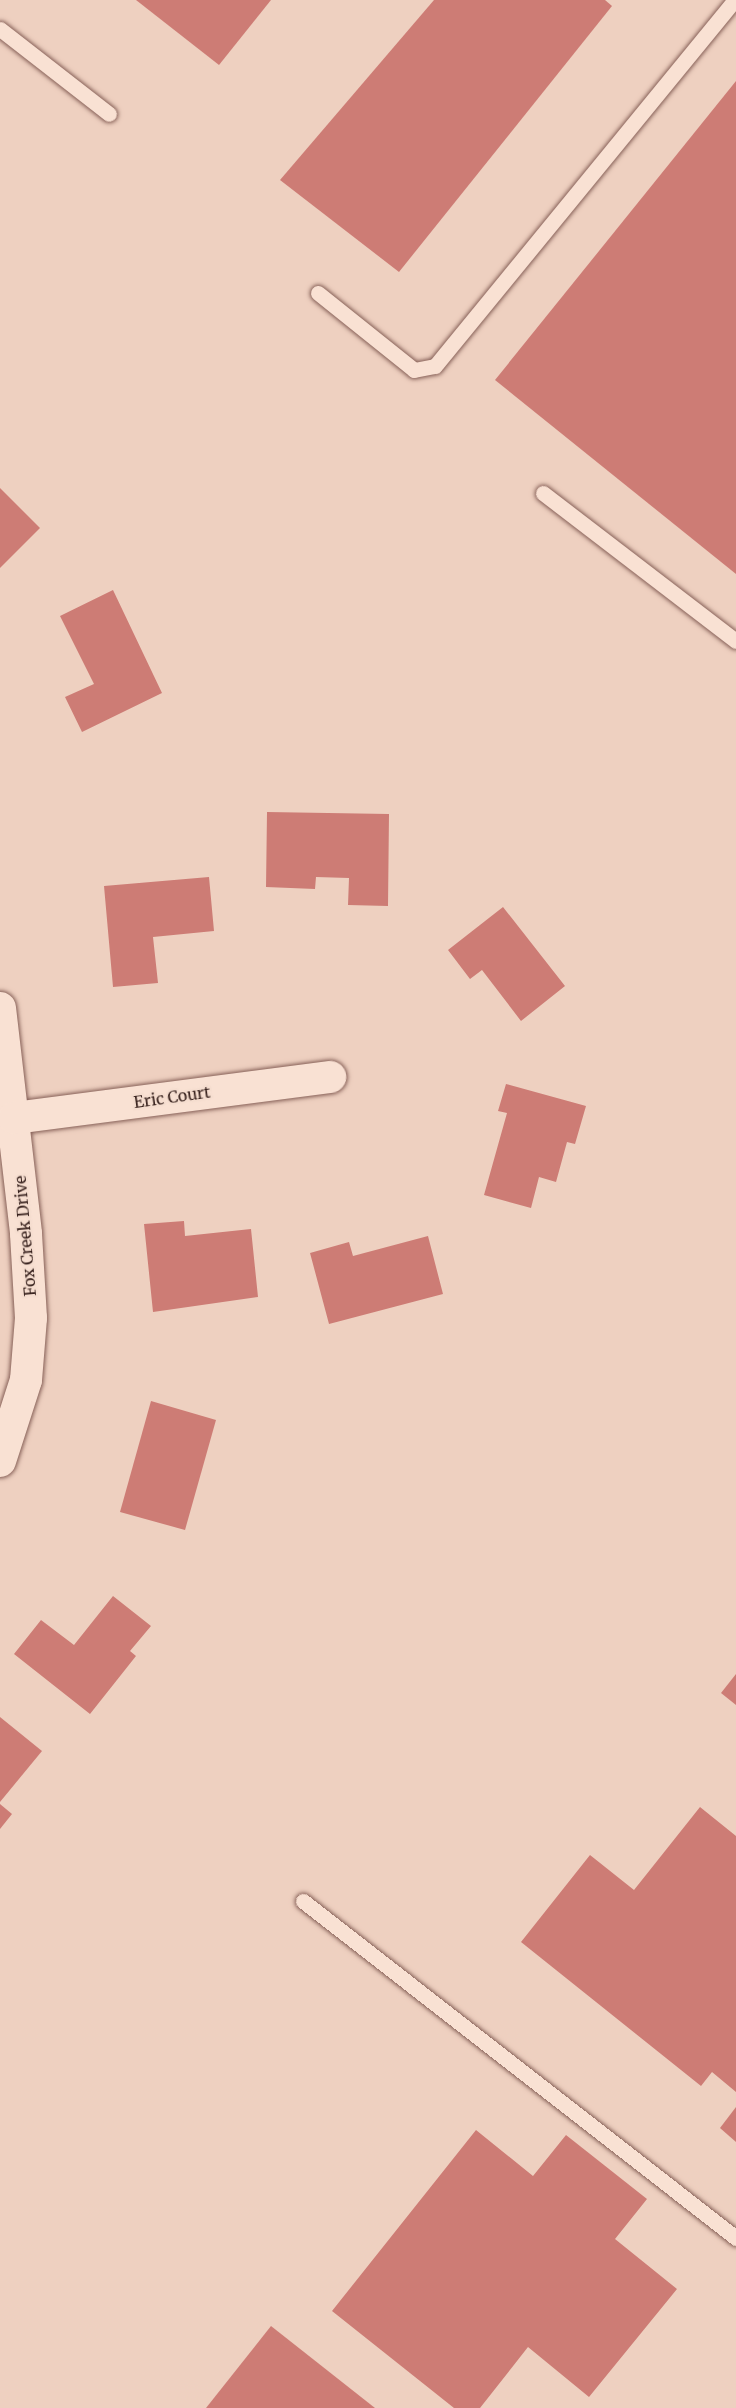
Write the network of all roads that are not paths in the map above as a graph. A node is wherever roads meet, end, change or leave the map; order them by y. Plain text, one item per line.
1 (735, 0) edge
2 (0, 29) edge
3 (109, 114) dead end
4 (318, 293) dead end
5 (543, 493) dead end
6 (736, 641) edge
7 (0, 1008) edge
8 (330, 1077) dead end
9 (14, 1118) junction
10 (0, 1461) edge
11 (303, 1901) dead end
12 (736, 2238) edge

1 - 4 lane
2 - 3 lane
5 - 6 lane
7 - 9 street, Fox Creek Drive
8 - 9 street, Eric Court
9 - 10 street, Fox Creek Drive
11 - 12 lane

